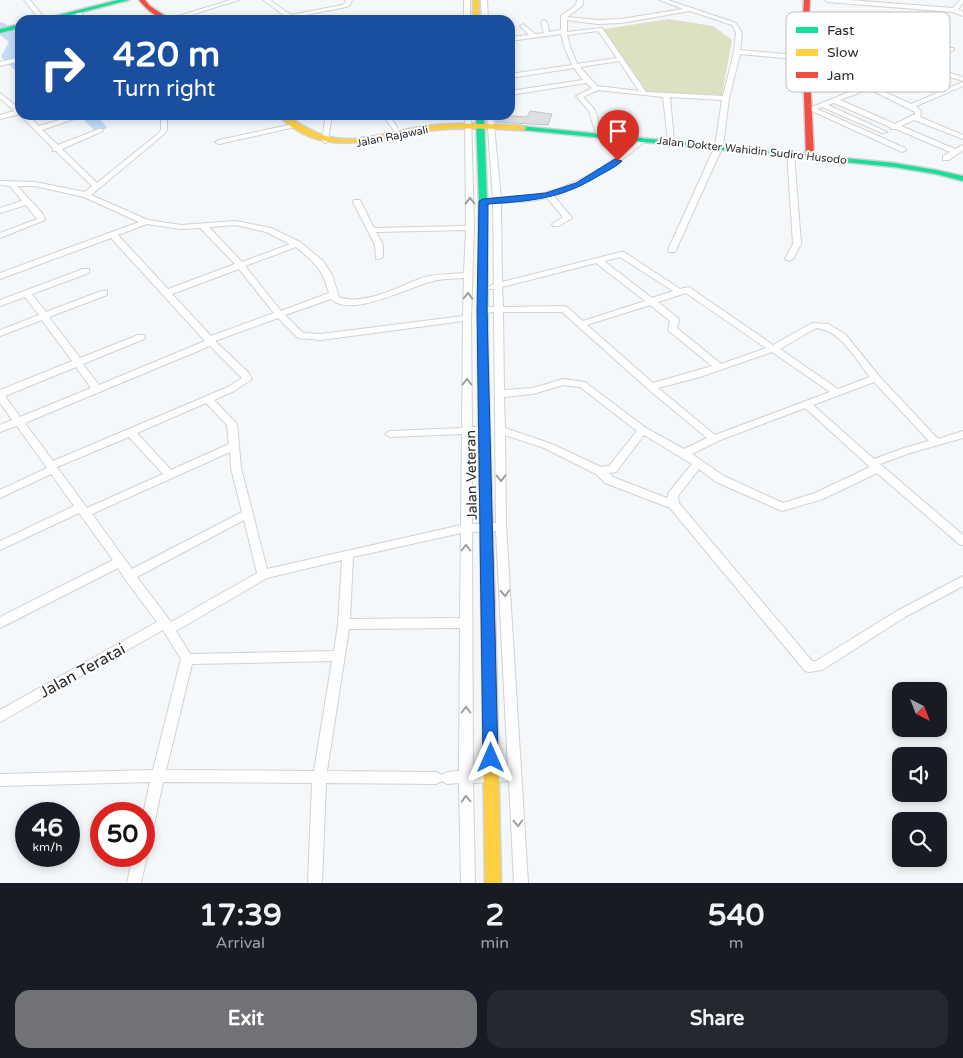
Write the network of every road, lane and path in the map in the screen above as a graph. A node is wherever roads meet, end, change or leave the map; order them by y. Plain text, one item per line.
1 (27, 0) edge
2 (126, 0) edge
3 (141, 0) edge
4 (236, 0) edge
5 (266, 0) edge
6 (467, 0) edge
7 (476, 0) edge
8 (484, 0) edge
9 (580, 0) edge
10 (828, 0) edge
11 (900, 0) edge
12 (961, 0) edge
13 (349, 1) edge
14 (666, 1) edge
15 (685, 2) edge
16 (876, 2) edge
17 (108, 4) junction
18 (894, 5) junction
19 (692, 9) junction
20 (954, 10) junction
21 (306, 14) joint
22 (963, 14) edge
23 (39, 15) edge
24 (82, 15) edge
25 (161, 15) edge
26 (186, 15) edge
27 (288, 15) joint
28 (467, 15) edge
29 (476, 15) edge
30 (485, 15) edge
31 (563, 18) junction
32 (544, 22) dead end
33 (523, 26) dead end
34 (15, 27) edge
35 (0, 31) edge
36 (564, 33) junction
37 (547, 34) junction
38 (534, 36) junction
39 (515, 38) edge
40 (737, 52) junction
41 (786, 56) edge
42 (621, 59) junction
43 (15, 61) edge
44 (0, 64) edge
45 (575, 66) junction
46 (963, 74) edge
47 (515, 75) edge
48 (950, 75) edge
49 (956, 77) junction
50 (963, 79) edge
51 (589, 81) junction
52 (963, 84) edge
53 (597, 88) junction
54 (950, 90) edge
55 (515, 92) edge
56 (643, 92) junction
57 (810, 92) edge
58 (855, 92) edge
59 (881, 92) edge
60 (944, 92) edge
61 (666, 94) junction
62 (0, 95) edge
63 (726, 98) junction
64 (836, 101) junction
65 (825, 106) junction
66 (911, 106) junction
67 (15, 108) edge
68 (812, 110) junction
69 (15, 113) edge
70 (0, 117) edge
71 (914, 117) junction
72 (28, 120) edge
73 (68, 120) edge
74 (164, 120) edge
75 (287, 120) edge
76 (328, 120) edge
77 (389, 120) edge
78 (479, 120) edge
79 (293, 126) junction
80 (896, 127) junction
81 (37, 129) junction
82 (101, 130) dead end
83 (884, 132) junction
84 (398, 133) junction
85 (599, 134) junction
86 (963, 136) edge
87 (874, 137) junction
88 (645, 139) junction
89 (325, 141) junction
90 (671, 141) junction
91 (219, 142) dead end
92 (719, 146) junction
93 (963, 147) edge
94 (56, 149) junction
95 (902, 150) dead end
96 (955, 152) junction
97 (790, 154) junction
98 (810, 156) junction
99 (946, 158) dead end
100 (963, 179) edge
101 (0, 182) edge
102 (16, 185) junction
103 (96, 186) junction
104 (0, 190) edge
105 (86, 195) junction
106 (549, 195) junction
107 (483, 201) junction
108 (497, 201) junction
109 (27, 202) junction
110 (357, 202) dead end
111 (0, 212) edge
112 (146, 222) junction
113 (556, 224) dead end
114 (202, 225) junction
115 (470, 228) junction
116 (370, 230) junction
117 (113, 235) junction
118 (0, 236) edge
119 (297, 244) junction
120 (672, 250) dead end
121 (379, 257) dead end
122 (789, 259) dead end
123 (598, 260) junction
124 (240, 265) junction
125 (86, 271) dead end
126 (468, 275) junction
127 (0, 276) edge
128 (497, 287) junction
129 (482, 288) junction
130 (680, 292) junction
131 (27, 293) junction
132 (104, 293) dead end
133 (166, 293) junction
134 (333, 295) junction
135 (653, 301) junction
136 (0, 303) edge
137 (498, 309) junction
138 (482, 310) junction
139 (279, 314) junction
140 (44, 316) junction
141 (467, 318) junction
142 (582, 324) junction
143 (0, 333) edge
144 (141, 338) dead end
145 (210, 341) junction
146 (774, 348) junction
147 (78, 363) junction
148 (719, 367) junction
149 (876, 378) junction
150 (651, 387) junction
151 (97, 389) junction
152 (838, 393) junction
153 (500, 394) junction
154 (0, 395) edge
155 (207, 399) junction
156 (807, 405) junction
157 (17, 421) junction
158 (0, 429) edge
159 (485, 430) junction
160 (500, 430) junction
161 (643, 430) junction
162 (466, 431) junction
163 (130, 432) junction
164 (390, 434) dead end
165 (963, 434) edge
166 (714, 439) junction
167 (936, 443) junction
168 (234, 446) junction
169 (684, 454) junction
170 (697, 464) junction
171 (875, 466) junction
172 (52, 468) junction
173 (600, 471) junction
174 (169, 474) junction
175 (0, 494) edge
176 (674, 505) junction
177 (83, 510) junction
178 (247, 514) junction
179 (501, 526) junction
180 (486, 527) junction
181 (466, 528) junction
182 (963, 541) edge
183 (0, 546) edge
184 (348, 554) junction
185 (119, 562) junction
186 (263, 575) junction
187 (129, 576) junction
188 (963, 581) edge
189 (0, 622) edge
190 (466, 623) junction
191 (344, 624) junction
192 (167, 626) junction
193 (339, 656) junction
194 (187, 659) junction
195 (0, 716) edge
196 (491, 774) junction
197 (515, 774) junction
198 (158, 776) junction
199 (466, 776) junction
200 (319, 779) junction
201 (0, 780) edge
202 (152, 802) edge
203 (138, 867) edge
204 (134, 883) edge
205 (314, 883) edge
206 (468, 883) edge
207 (493, 883) edge
208 (521, 883) edge

1 - 23 street
2 - 17 main road
3 - 17 main road
3 - 25 main road
4 - 26 street
5 - 27 street
6 - 28 street
7 - 29 main road
8 - 30 street
9 - 31 street
10 - 16 street
11 - 18 street
12 - 20 street
13 - 21 street
14 - 15 street
15 - 19 street
16 - 18 street
17 - 24 main road
18 - 20 street
19 - 31 street
19 - 40 street
20 - 22 street
21 - 27 street
31 - 36 street
32 - 37 street
33 - 38 street
34 - 35 main road
36 - 37 street
36 - 42 street
36 - 45 street
37 - 38 street
38 - 39 street
40 - 41 street
40 - 63 street
42 - 45 street
42 - 56 street
43 - 44 street
45 - 47 street
45 - 51 street
46 - 49 street
48 - 49 street
49 - 50 street
51 - 53 street
51 - 55 street
52 - 54 street
53 - 56 street
53 - 85 street
56 - 61 street
57 - 68 main road
58 - 64 street
59 - 66 street
60 - 66 street
61 - 63 street
61 - 90 street
62 - 67 street
63 - 92 street
64 - 65 street
64 - 80 street
65 - 68 street
65 - 83 street
66 - 71 street
68 - 87 street
68 - 98 main road
69 - 70 street
71 - 80 street
71 - 86 street
72 - 81 street
73 - 81 street
74 - 103 street
75 - 79 main road, Jalan Rajawali
76 - 89 street
77 - 84 street
78 - 84 main road, Jalan Rajawali
78 - 85 main road, Jalan Dokter Wahidin Sudiro Husodo
78 - 107 main road, Jalan Veteran
78 - 108 street
115 -> 78 street
79 - 89 main road, Jalan Rajawali
79 - 91 street
80 - 83 street
80 - 96 street
81 - 94 street
82 - 94 street
83 - 87 street
84 - 89 main road, Jalan Rajawali
85 - 88 main road, Jalan Dokter Wahidin Sudiro Husodo
87 - 95 street
88 - 90 main road, Jalan Dokter Wahidin Sudiro Husodo
88 - 106 street
90 - 92 main road, Jalan Dokter Wahidin Sudiro Husodo
92 - 97 main road, Jalan Dokter Wahidin Sudiro Husodo
92 - 120 street
93 - 96 street
94 - 103 street
96 - 99 street
97 - 98 main road, Jalan Dokter Wahidin Sudiro Husodo
97 - 122 street
98 - 100 main road, Jalan Dokter Wahidin Sudiro Husodo
101 - 102 street
102 - 104 street
102 - 105 street
102 - 109 street
103 - 105 street
105 - 112 street
106 - 108 street
106 - 113 street
107 - 108 street
107 - 129 main road, Jalan Veteran
108 - 128 street
109 - 111 street
109 - 118 street
110 - 116 street
112 - 114 street
112 - 117 street
114 - 119 street
114 - 124 street
115 - 116 street
115 - 126 street
116 - 121 street
117 - 127 street
117 - 133 street
119 - 124 street
119 - 134 street
123 - 128 street
123 - 130 street
123 - 135 street
124 - 133 street
124 - 139 street
125 - 131 street
126 - 134 street
141 -> 126 street
128 - 129 street
128 - 137 street
129 - 138 main road, Jalan Veteran
130 - 135 street
130 - 146 street
131 - 136 street
131 - 140 street
132 - 140 street
133 - 145 street
134 - 139 street
135 - 142 street
135 - 148 street
137 - 138 street
137 - 142 street
137 - 153 street
138 - 159 main road, Jalan Veteran
139 - 141 street
139 - 145 street
140 - 143 street
140 - 147 street
162 -> 141 street
142 - 150 street
144 - 147 street
145 - 151 street
145 - 155 street
146 - 148 street
146 - 149 street
146 - 152 street
147 - 151 street
147 - 154 street
148 - 150 street
149 - 152 street
149 - 167 street
150 - 166 street
151 - 157 street
152 - 156 street
153 - 160 street
153 - 161 street
154 - 157 street
155 - 163 street
155 - 168 street
156 - 166 street
156 - 171 street
157 - 158 street
157 - 172 street
159 - 162 street
159 - 180 main road, Jalan Veteran
160 - 173 street
160 -> 179 street
161 - 169 street
161 - 173 street
162 - 164 street
162 - 181 street
163 - 172 street
163 - 174 street
165 - 167 street
166 - 169 street
167 - 171 street
168 - 174 street
168 - 178 street
169 - 170 street
170 - 171 street
170 - 176 street
171 - 182 street
172 - 175 street
172 - 177 street
173 - 176 street
174 - 177 street
176 - 188 street
177 - 183 street
177 - 185 street
178 - 186 street
178 - 187 street
179 - 180 street, Jalan Teratai
179 -> 197 street
180 - 181 street, Jalan Teratai
180 - 196 main road, Jalan Veteran
181 - 184 street, Jalan Teratai
190 -> 181 street
184 - 186 street, Jalan Teratai
184 - 191 street
185 - 187 street
185 - 189 street
186 - 192 street, Jalan Teratai
187 - 192 street
190 - 191 street
199 -> 190 street
191 - 193 street
192 - 194 street
192 - 195 street, Jalan Teratai
193 - 194 street
193 - 200 street
194 - 198 street
196 - 197 street
196 - 199 street
196 - 207 main road, Jalan Veteran
197 -> 208 street
198 - 200 street
198 - 201 street
198 - 202 street
199 - 200 street
206 -> 199 street
200 - 205 street
203 - 204 street

